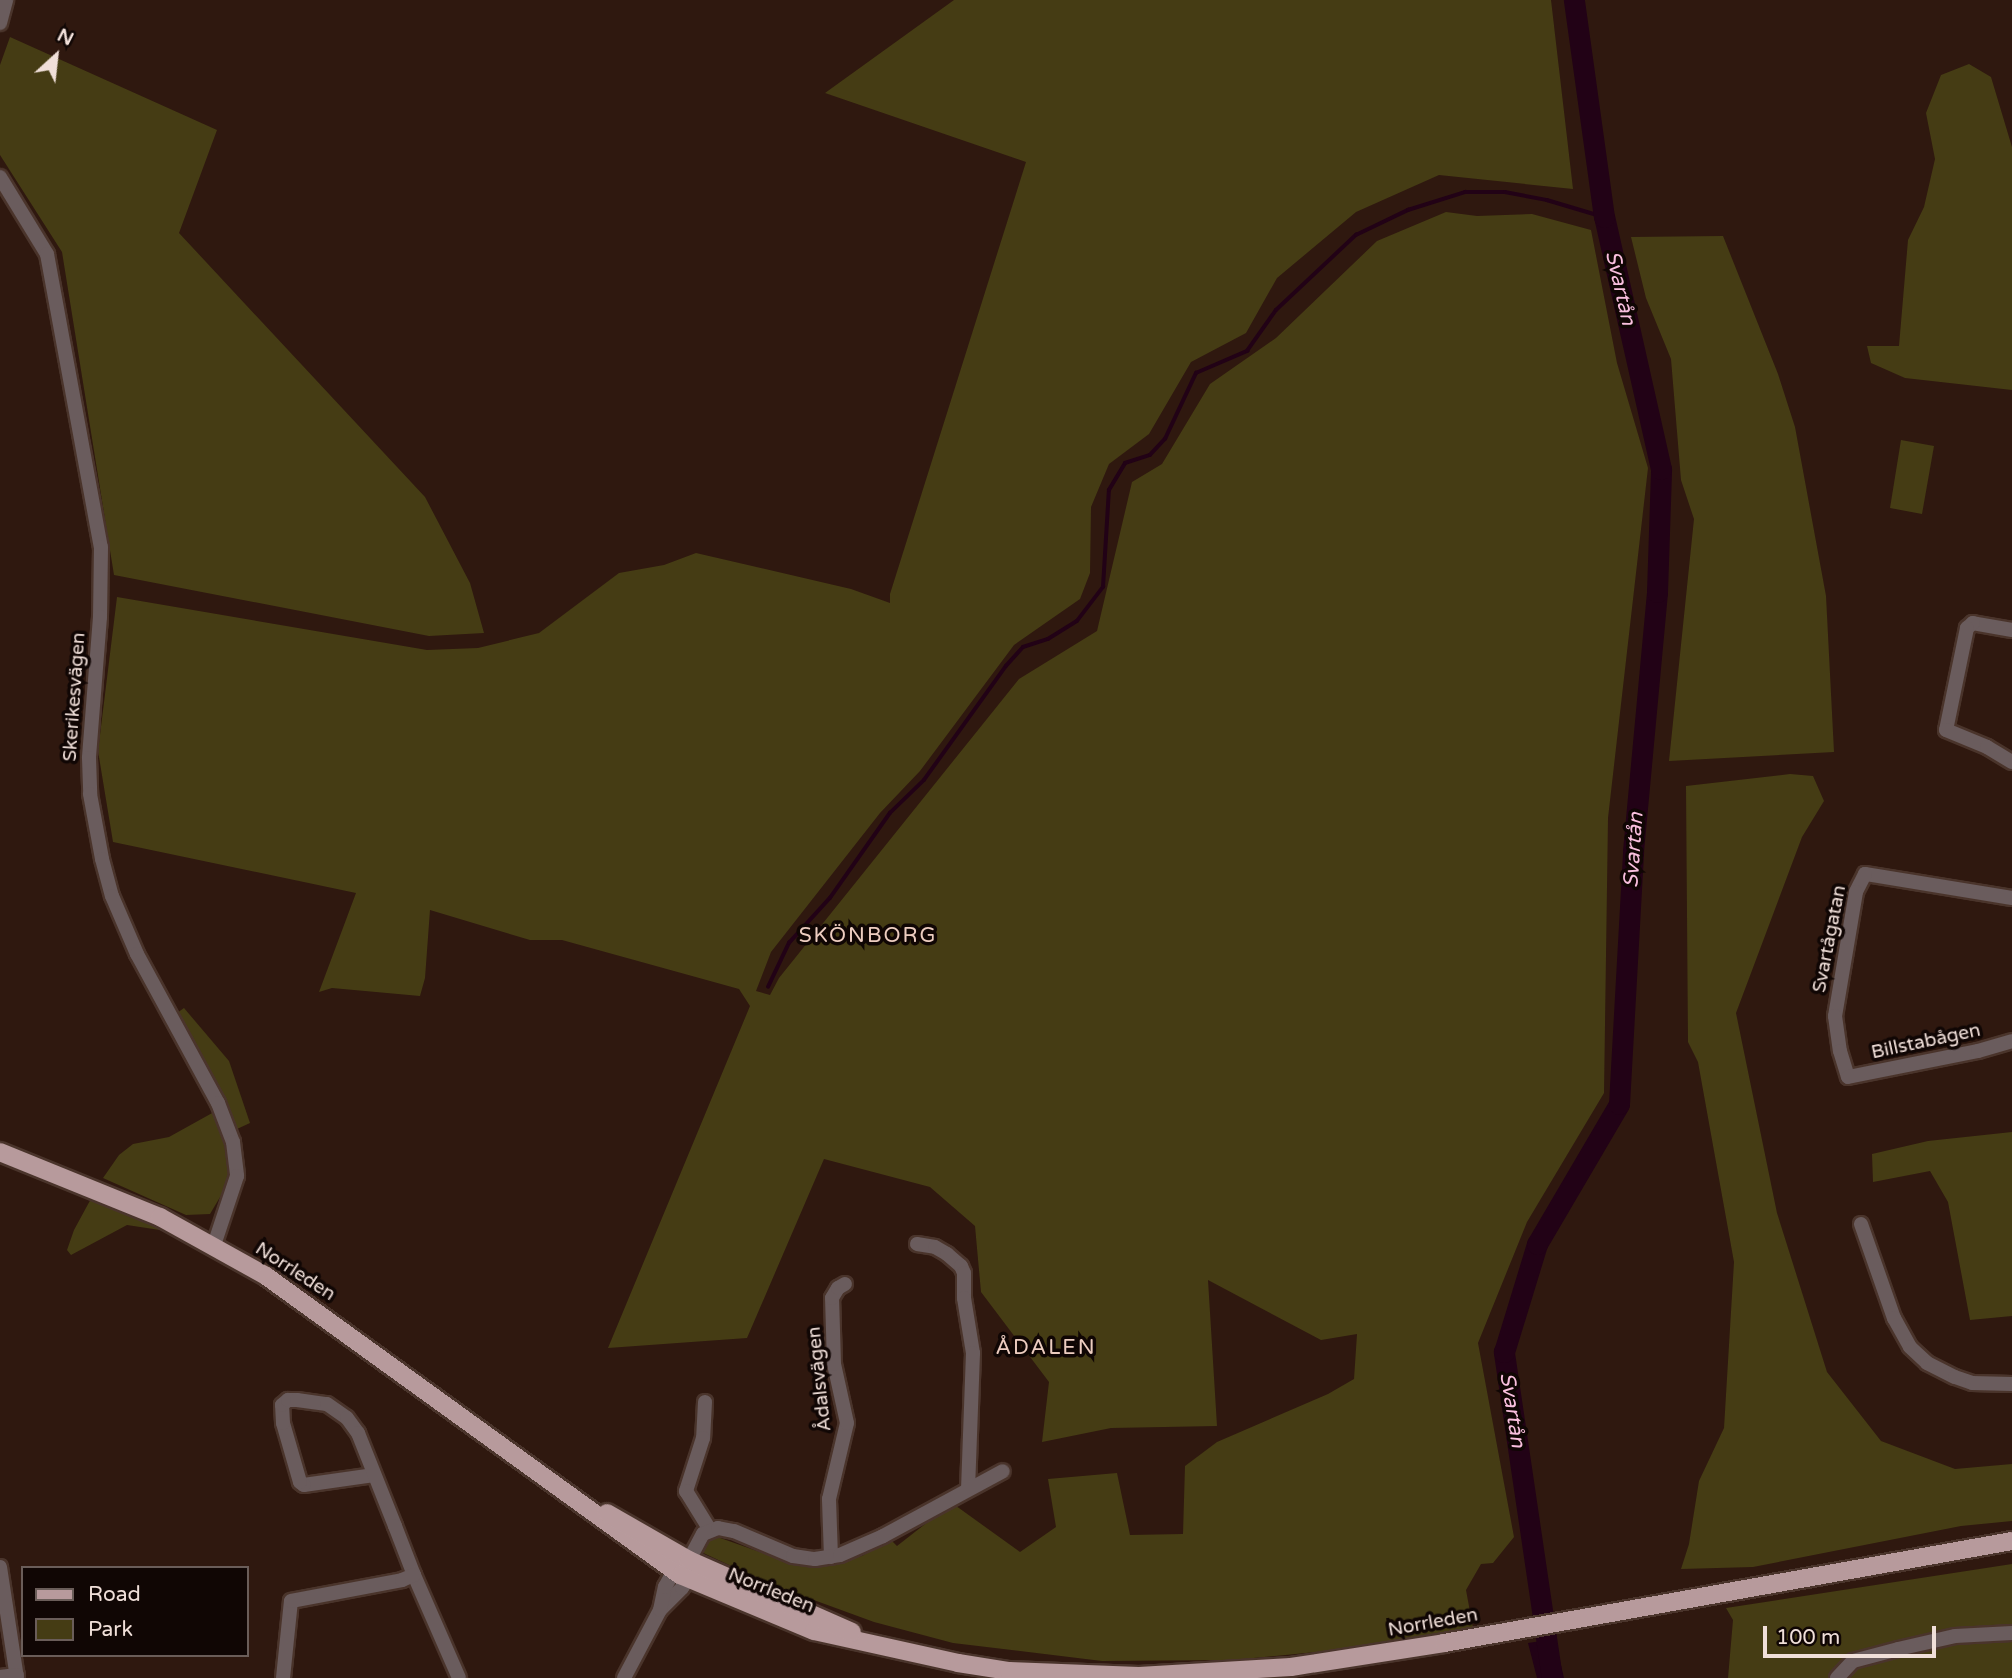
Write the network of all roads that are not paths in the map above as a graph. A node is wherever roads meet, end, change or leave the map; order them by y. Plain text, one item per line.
1 (6, 0) edge
2 (0, 23) edge
3 (0, 177) edge
4 (2012, 630) edge
5 (2012, 762) edge
6 (2012, 898) edge
7 (2012, 1041) edge
8 (1847, 1076) joint
9 (0, 1152) edge
10 (1861, 1224) dead end
11 (917, 1244) dead end
12 (214, 1245) junction
13 (845, 1284) dead end
14 (2012, 1384) edge
15 (705, 1402) dead end
16 (1003, 1471) dead end
17 (374, 1475) junction
18 (968, 1489) junction
19 (710, 1530) junction
20 (2012, 1542) edge
21 (831, 1557) junction
22 (686, 1566) junction
23 (0, 1567) edge
24 (414, 1575) junction
25 (2012, 1633) edge
26 (17, 1676) edge
27 (0, 1677) edge
28 (283, 1678) edge
29 (459, 1678) edge
30 (624, 1678) edge
31 (1837, 1678) edge

1 - 2 street
3 - 12 street, Skerikesvägen
4 - 5 street
6 - 8 street, Svartågatan
7 - 8 street, Billstabågen
9 - 12 main road, Norrleden
10 - 14 street
11 - 18 street
12 - 22 main road, Norrleden
13 - 21 street, Ådalsvägen
15 - 19 street
16 - 18 street
17 - 17 street
17 - 24 street
18 - 21 street
19 - 21 street
19 - 22 street
20 - 22 main road, Norrleden
22 - 30 street
23 - 26 street
24 - 28 street
24 - 29 street
25 - 31 street
26 - 27 street

